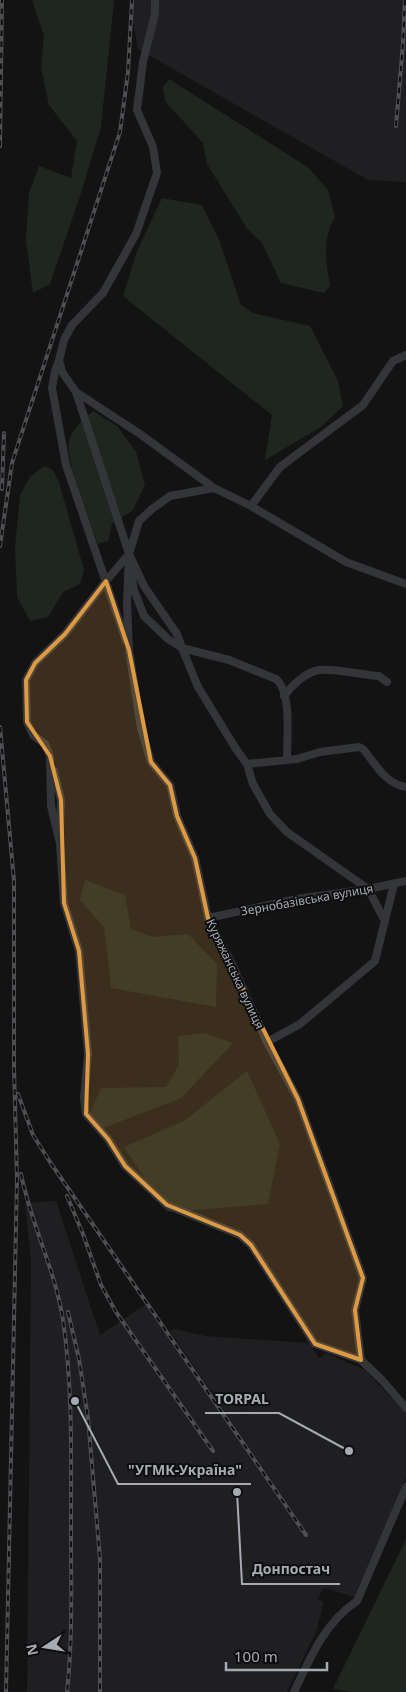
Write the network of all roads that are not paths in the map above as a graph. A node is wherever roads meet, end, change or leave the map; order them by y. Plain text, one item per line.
1 (155, 0) edge
2 (406, 355) edge
3 (59, 360) junction
4 (76, 392) junction
5 (214, 488) junction
6 (251, 506) junction
7 (129, 554) junction
8 (106, 581) junction
9 (406, 584) edge
10 (182, 648) junction
11 (129, 650) junction
12 (387, 682) dead end
13 (284, 696) junction
14 (287, 759) junction
15 (247, 764) junction
16 (406, 787) edge
17 (406, 881) edge
18 (394, 884) junction
19 (368, 889) junction
20 (208, 918) junction
21 (385, 921) junction
22 (267, 1042) junction
23 (361, 1360) junction
24 (406, 1408) edge
25 (406, 1487) edge
26 (294, 1692) edge

1 - 3 street
2 - 6 street
3 - 4 street
3 - 8 street
4 - 5 street
4 - 7 street
5 - 6 street
5 - 7 street
6 - 9 street
7 - 8 street
7 - 10 street
7 - 10 street
7 - 11 street
8 - 11 street
8 - 23 street
10 - 13 street
10 - 15 street
11 - 20 street, Куряжанська вулиця
12 - 13 street
13 - 14 street
14 - 15 street
14 - 16 street
15 - 19 street
17 - 18 street, Зернобазівська вулиця
18 - 19 street, Зернобазівська вулиця
18 - 21 street
19 - 20 street, Зернобазівська вулиця
19 - 21 street
20 - 22 street, Куряжанська вулиця
21 - 22 street
22 - 23 street, Куряжанська вулиця
23 - 24 street
25 - 26 street

